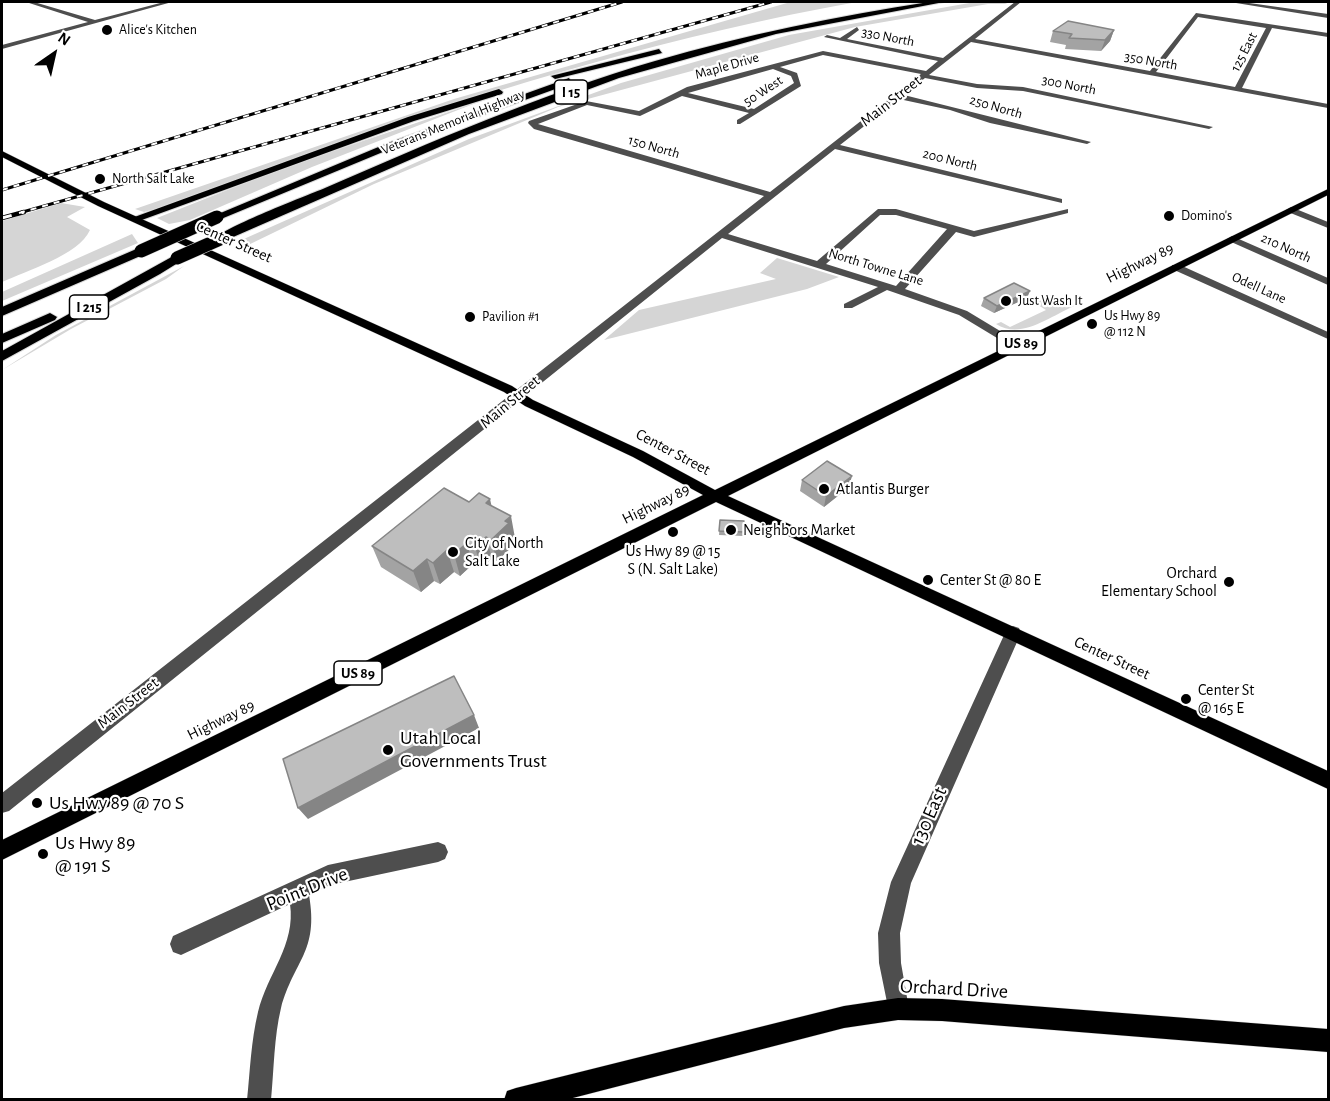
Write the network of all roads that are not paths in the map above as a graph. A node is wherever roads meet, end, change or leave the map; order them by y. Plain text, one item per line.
1 (29, 2) edge
2 (169, 2) edge
3 (940, 2) edge
4 (1018, 2) edge
5 (1233, 2) edge
6 (813, 14) dead end
7 (1329, 16) edge
8 (94, 22) junction
9 (1270, 26) junction
10 (856, 29) dead end
11 (1329, 35) edge
12 (827, 37) dead end
13 (841, 40) junction
14 (970, 40) junction
15 (689, 44) dead end
16 (2, 47) edge
17 (826, 53) joint
18 (944, 60) junction
19 (773, 66) junction
20 (1152, 73) junction
21 (925, 74) junction
22 (515, 87) dead end
23 (1238, 89) junction
24 (504, 90) dead end
25 (680, 93) junction
26 (898, 96) junction
27 (1329, 106) edge
28 (756, 112) junction
29 (740, 122) dead end
30 (532, 123) joint
31 (1209, 127) dead end
32 (1087, 142) dead end
33 (834, 146) junction
34 (2, 154) edge
35 (1329, 192) edge
36 (771, 195) junction
37 (1059, 201) dead end
38 (1291, 210) junction
39 (1065, 211) dead end
40 (135, 219) junction
41 (1329, 225) edge
42 (954, 228) junction
43 (721, 235) junction
44 (1232, 239) junction
45 (177, 258) junction
46 (819, 265) junction
47 (1176, 267) junction
48 (1329, 282) edge
49 (885, 286) junction
50 (898, 290) junction
51 (848, 306) dead end
52 (2, 312) edge
53 (1329, 336) edge
54 (2, 339) edge
55 (1016, 345) junction
56 (2, 357) edge
57 (518, 396) junction
58 (715, 496) junction
59 (1012, 633) junction
60 (1329, 780) edge
61 (2, 804) edge
62 (2, 850) edge
63 (438, 852) dead end
64 (298, 890) junction
65 (182, 944) dead end
66 (898, 1009) junction
67 (1329, 1041) edge
68 (259, 1100) edge
69 (516, 1100) edge

1 - 8 street
2 - 8 street
3 - 45 highway, Veterans Memorial Highway / I 15, bridge
4 - 14 street, Main Street
5 - 7 street
6 - 15 highway
8 - 16 street
9 - 11 street
9 - 20 street
9 - 23 street, 125 East
10 - 13 street
12 - 13 street, 330 North
13 - 18 street, 330 North
14 - 18 street, Main Street
14 - 20 street, 350 North
17 - 19 street, Maple Drive
17 - 21 street, 300 North
18 - 21 street, Main Street
19 - 25 street, Maple Drive
19 - 28 street, 50 West
20 - 23 street, 350 North
21 - 26 street, Main Street
21 - 31 street, 300 North
22 - 52 highway, Veterans Memorial Highway / I 15, bridge
23 - 27 street, 350 North
24 - 40 highway
25 - 28 street
25 - 30 street, Maple Drive
26 - 32 street, 250 North
26 - 33 street, Main Street
28 - 29 street, 50 West
30 - 36 street, 150 North
33 - 36 street, Main Street
33 - 37 street, 200 North
34 - 40 main road, Center Street
35 - 38 main road, Highway 89 / US 89
36 - 43 street, Main Street
38 - 41 street
38 - 44 main road, Highway 89 / US 89
39 - 42 street
40 - 57 main road, Center Street
42 - 46 street
42 - 50 street
43 - 46 street, North Towne Lane
43 - 57 street, Main Street
44 - 47 main road, Highway 89 / US 89
44 - 48 street, 210 North
45 - 54 highway, Veterans Memorial Highway / I 15
45 - 56 highway, I 215
46 - 49 street, North Towne Lane
47 - 53 street, Odell Lane
47 - 55 main road, Highway 89 / US 89
49 - 50 street, North Towne Lane
49 - 51 street
50 - 55 street, North Towne Lane
55 - 58 main road, Highway 89 / US 89
57 - 58 main road, Center Street
57 - 61 street, Main Street
58 - 59 main road, Center Street
58 - 62 main road, Highway 89 / US 89
59 - 60 main road, Center Street
59 - 66 street, 130 East
63 - 64 street, Point Drive
64 - 65 street, Point Drive
64 - 68 street
66 - 67 main road, Orchard Drive
66 - 69 main road, Orchard Drive

